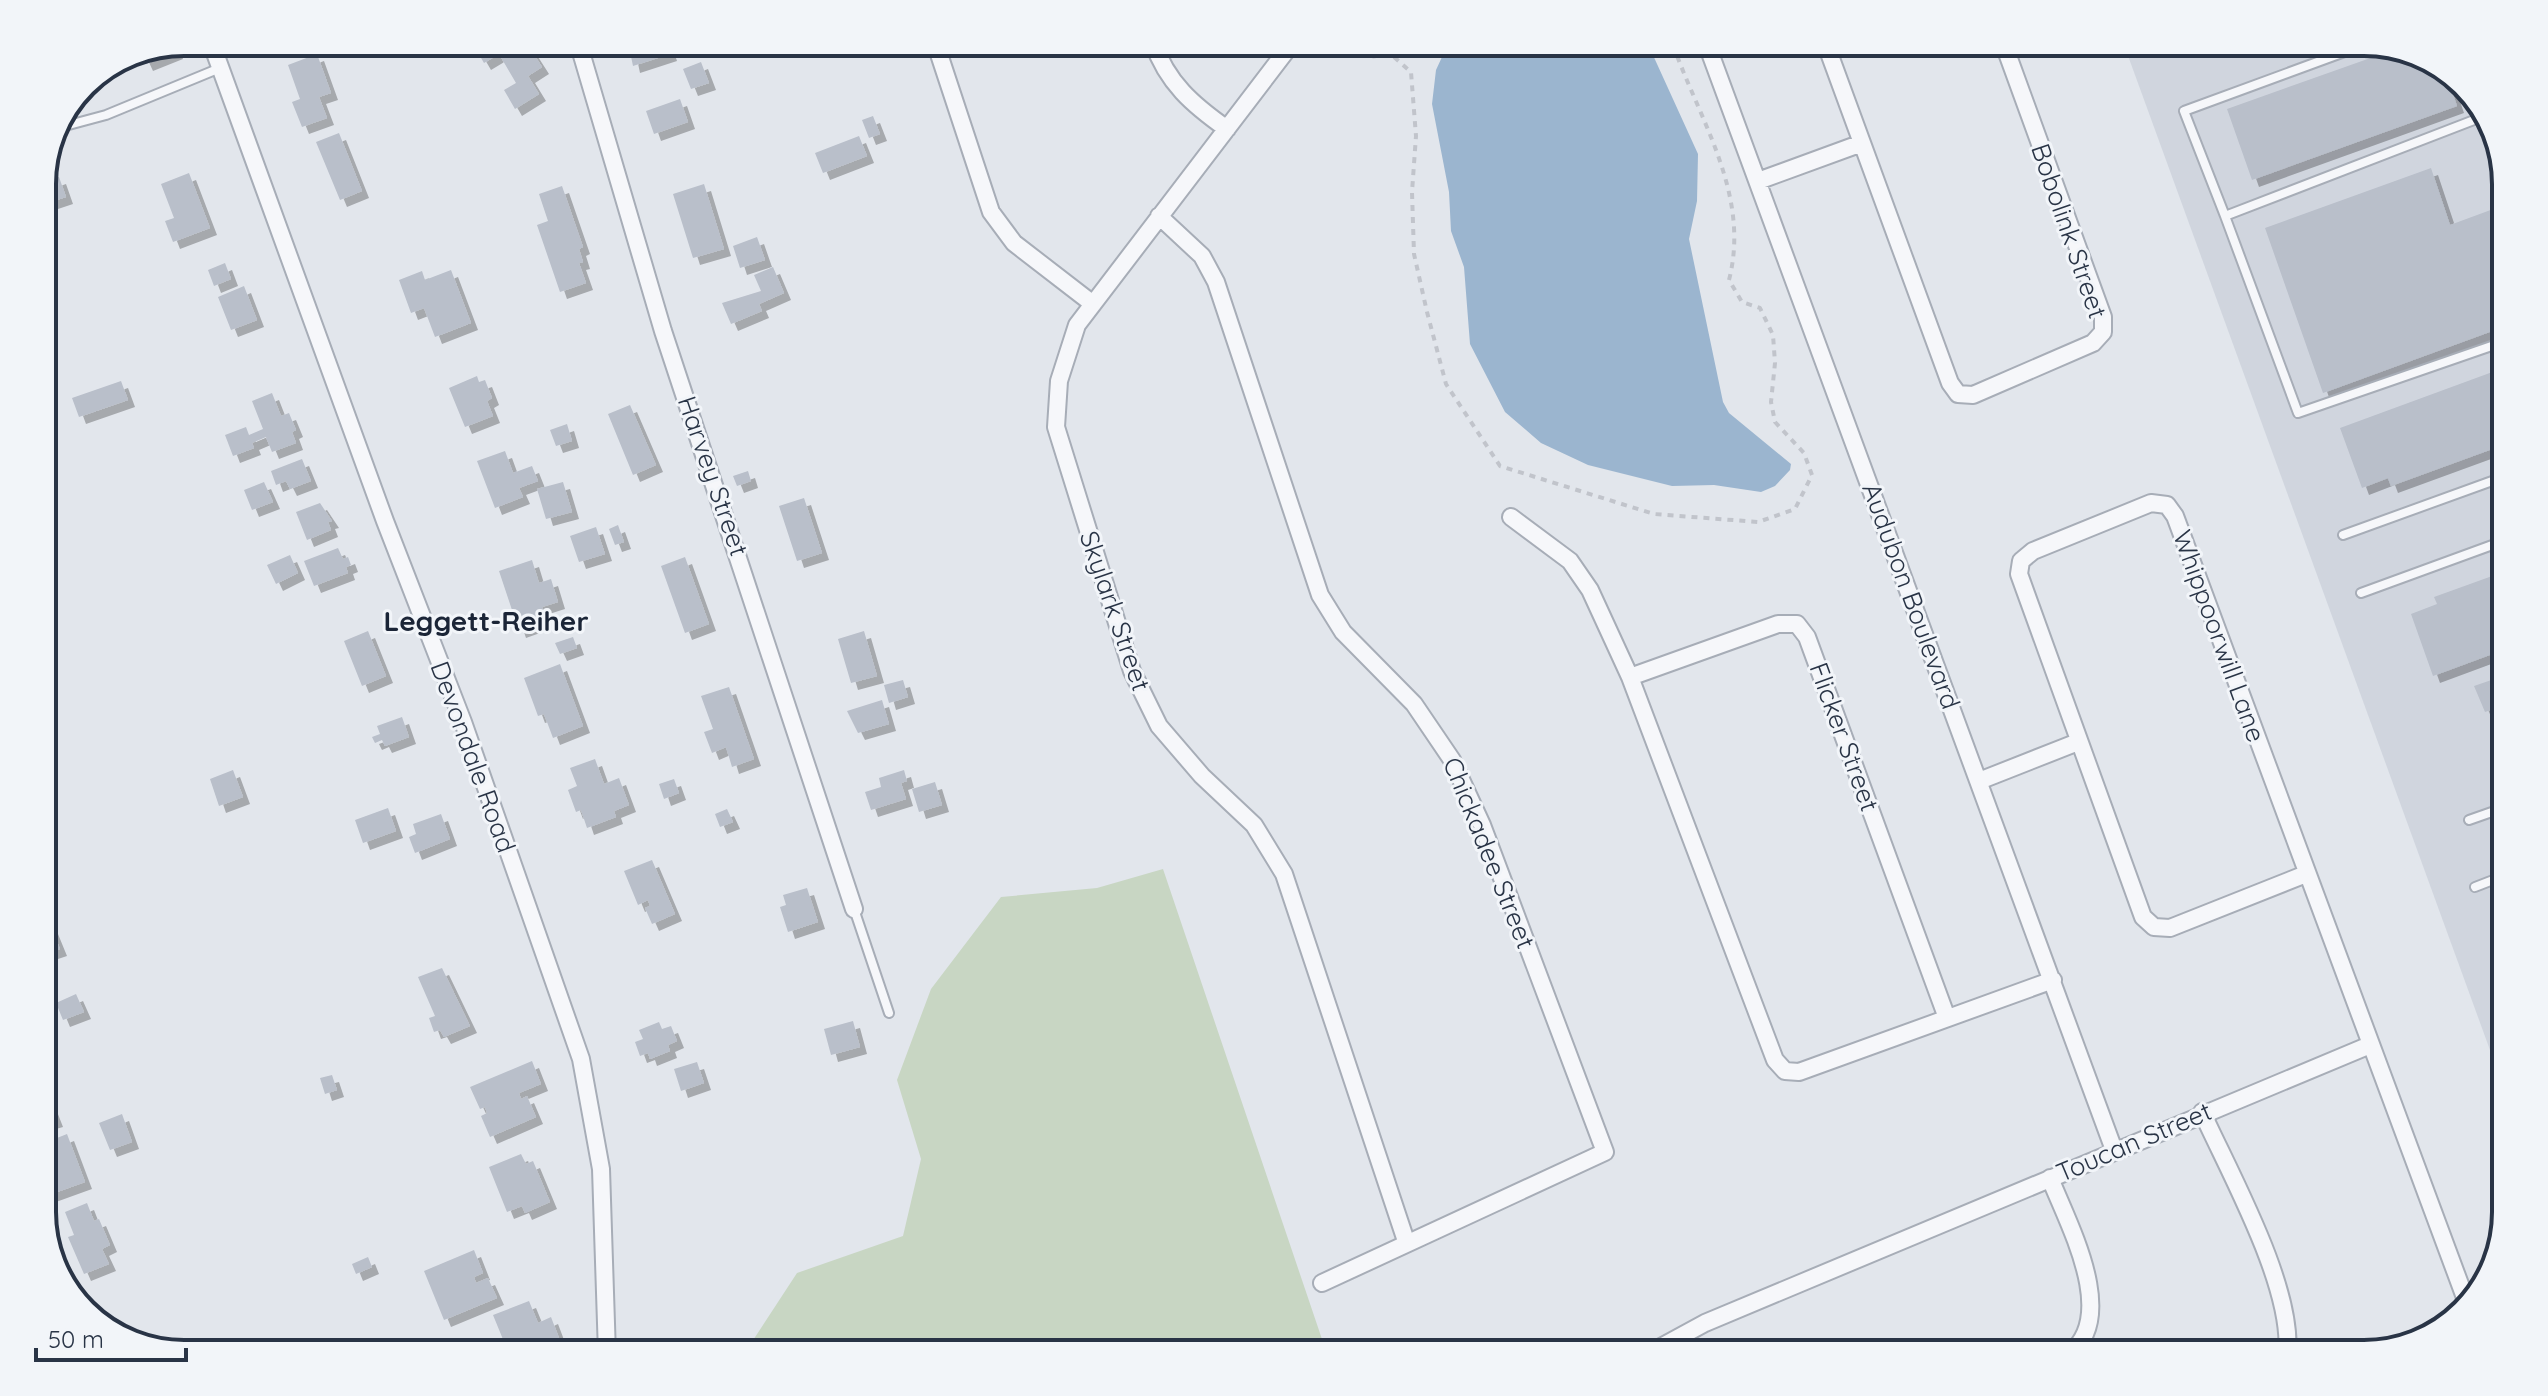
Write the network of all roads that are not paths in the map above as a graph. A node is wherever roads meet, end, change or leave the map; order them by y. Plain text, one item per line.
1 (216, 56) edge
2 (582, 56) edge
3 (940, 56) edge
4 (1160, 56) edge
5 (1282, 56) edge
6 (1711, 56) edge
7 (1830, 56) edge
8 (2008, 56) edge
9 (2334, 56) edge
10 (220, 68) junction
11 (2474, 120) edge
12 (71, 124) edge
13 (1227, 129) junction
14 (1862, 143) junction
15 (1758, 181) junction
16 (1159, 216) junction
17 (2225, 216) junction
18 (1093, 304) junction
19 (2492, 346) edge
20 (2492, 481) edge
21 (1511, 517) dead end
22 (2343, 535) dead end
23 (2492, 545) edge
24 (2361, 593) dead end
25 (1630, 677) junction
26 (2078, 742) junction
27 (1979, 781) junction
28 (2492, 812) edge
29 (2469, 820) dead end
30 (2306, 874) junction
31 (2492, 880) edge
32 (2475, 887) dead end
33 (854, 909) joint
34 (2053, 980) junction
35 (889, 1013) dead end
36 (1947, 1018) junction
37 (2370, 1045) junction
38 (2202, 1112) junction
39 (2114, 1150) junction
40 (2050, 1178) junction
41 (1406, 1241) junction
42 (1322, 1283) dead end
43 (2463, 1292) edge
44 (607, 1340) edge
45 (1674, 1340) edge
46 (2083, 1340) edge
47 (2287, 1340) edge

1 - 10 street, Devondale Road
2 - 33 street, Harvey Street
3 - 18 street
4 - 13 street
5 - 13 street, Skylark Street
6 - 15 street, Audubon Boulevard
7 - 14 street, Bobolink Street
8 - 14 street, Bobolink Street
9 - 17 lane
10 - 12 lane
10 - 44 street, Devondale Road
11 - 17 lane
13 - 16 street, Skylark Street
14 - 15 street
15 - 27 street, Audubon Boulevard
16 - 18 street, Skylark Street
16 - 41 street, Chickadee Street
17 - 19 lane
18 - 41 street, Skylark Street
20 - 22 lane
21 - 25 street
23 - 24 lane
25 - 36 street
25 - 36 street, Flicker Street
26 - 27 street
26 - 30 street, Whippoorwill Lane
26 - 30 street, Whippoorwill Lane
27 - 34 street, Audubon Boulevard
28 - 29 lane
30 - 37 street, Whippoorwill Lane
31 - 32 lane
33 - 35 lane
34 - 36 street
34 - 39 street, Audubon Boulevard
37 - 38 street, Toucan Street
37 - 43 street
38 - 39 street, Toucan Street
38 - 47 street
39 - 40 street, Toucan Street
40 - 45 street, Toucan Street
40 - 46 street
41 - 42 street

